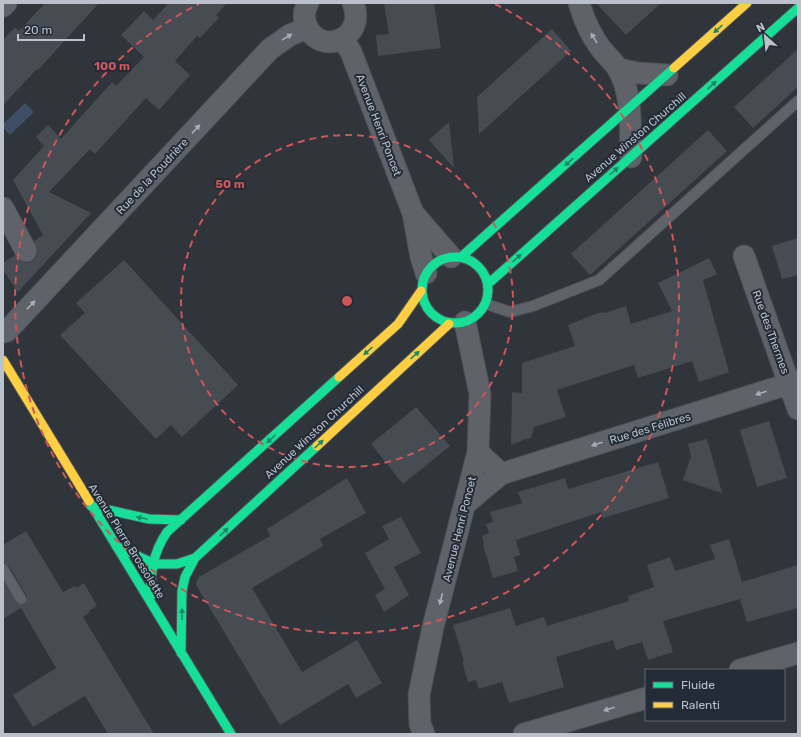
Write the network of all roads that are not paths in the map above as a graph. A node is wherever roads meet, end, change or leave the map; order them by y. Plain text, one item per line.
1 (6, 3) edge
2 (308, 3) edge
3 (353, 3) edge
4 (579, 3) edge
5 (746, 3) edge
6 (3, 6) edge
7 (798, 8) edge
8 (307, 28) junction
9 (343, 39) junction
10 (618, 69) junction
11 (667, 75) junction
12 (798, 101) edge
13 (630, 108) junction
14 (631, 157) junction
15 (3, 208) edge
16 (413, 213) junction
17 (26, 251) dead end
18 (744, 256) dead end
19 (456, 257) junction
20 (424, 282) junction
21 (488, 284) junction
22 (486, 304) junction
23 (457, 323) junction
24 (3, 332) edge
25 (3, 360) edge
26 (794, 382) edge
27 (798, 409) edge
28 (478, 452) junction
29 (501, 474) junction
30 (465, 504) junction
31 (91, 506) junction
32 (181, 520) junction
33 (116, 546) junction
34 (195, 558) junction
35 (152, 563) junction
36 (3, 569) edge
37 (21, 599) dead end
38 (150, 600) junction
39 (182, 653) junction
40 (798, 653) edge
41 (743, 669) edge
42 (645, 698) edge
43 (231, 734) edge
44 (424, 734) edge
45 (524, 734) edge

1 - 6 street
2 - 8 street
3 - 9 street
10 -> 4 street
5 -> 11 street
14 -> 7 street, Avenue Winston Churchill
8 - 9 street
24 -> 8 street, Rue de la Poudrière
9 - 16 street, Avenue Henri Poncet
10 - 11 street
10 - 13 street
11 - 13 street
12 - 22 lane
13 - 14 street
13 -> 19 street
21 -> 14 street, Avenue Winston Churchill
15 - 17 street
16 - 19 street, Avenue Henri Poncet
16 - 20 street, Avenue Henri Poncet
18 - 26 street, Rue des Thermes
19 - 20 street
19 - 21 street
20 - 23 street
20 -> 32 street, Avenue Winston Churchill
21 - 22 street
22 - 23 street
23 - 28 street, Avenue Henri Poncet
34 -> 23 street, Avenue Winston Churchill
25 - 31 street, Avenue Pierre Brossolette
26 - 27 street, Rue des Thermes
26 -> 29 street, Rue des Félibres
28 - 29 street
28 - 30 street, Avenue Henri Poncet
29 - 30 street, Rue des Félibres
30 -> 44 street, Avenue Henri Poncet
32 -> 31 street
31 - 33 street, Avenue Pierre Brossolette
32 - 35 street, Avenue Winston Churchill
33 - 35 street, Avenue Winston Churchill
33 - 38 street, Avenue Pierre Brossolette
34 - 35 street, Avenue Winston Churchill
39 -> 34 street, Avenue Winston Churchill
35 - 38 street, Avenue Winston Churchill
36 - 37 lane
38 - 39 street, Avenue Pierre Brossolette
39 - 43 street, Avenue Pierre Brossolette
40 - 41 street
42 -> 45 street

